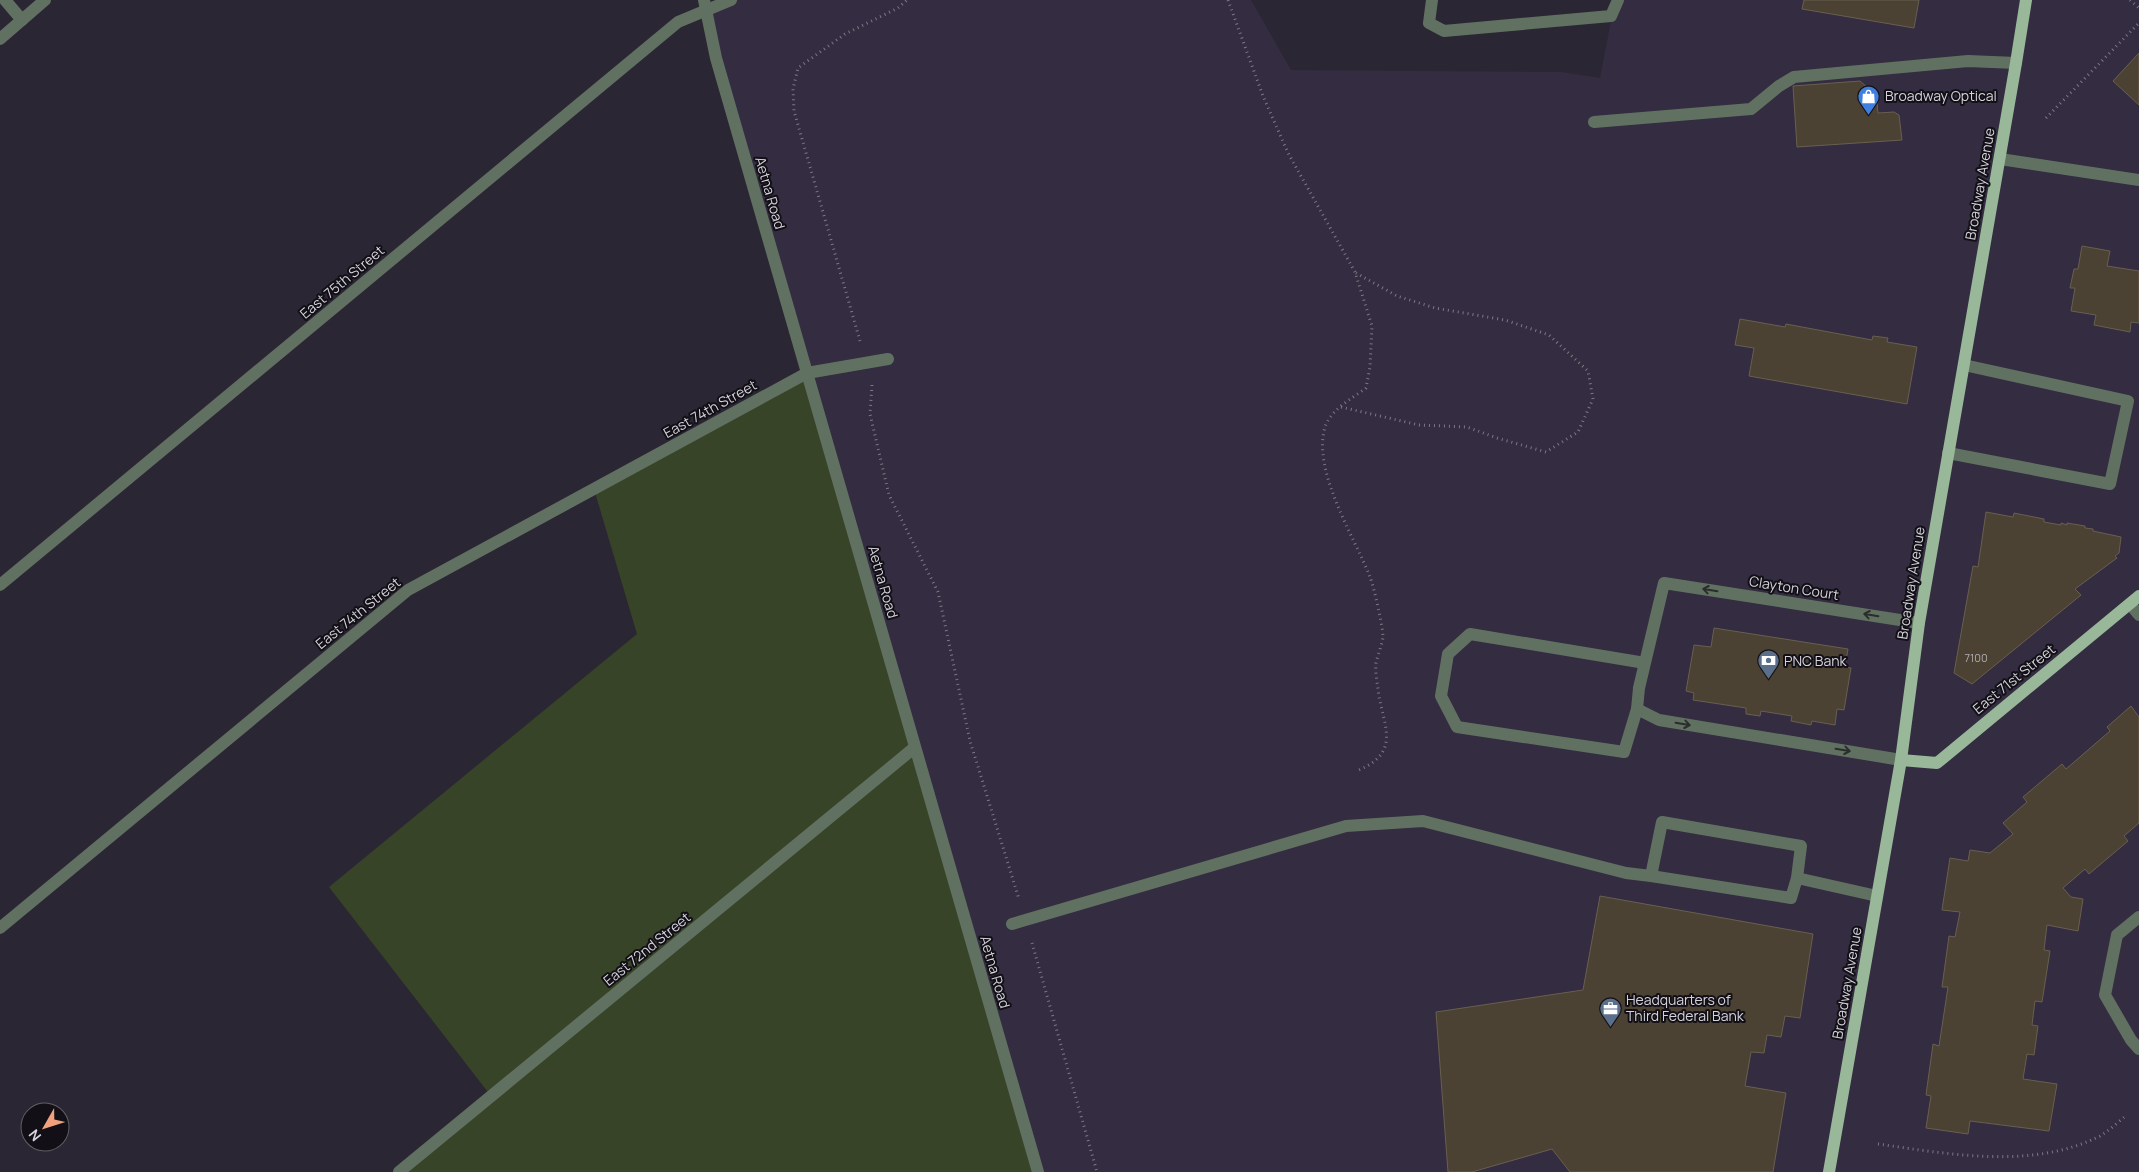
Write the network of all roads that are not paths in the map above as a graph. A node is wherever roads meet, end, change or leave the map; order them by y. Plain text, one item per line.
1 (5, 0) edge
2 (46, 0) edge
3 (731, 0) edge
4 (1432, 0) edge
5 (1618, 0) edge
6 (2026, 0) edge
7 (706, 5) edge
8 (22, 20) junction
9 (0, 39) edge
10 (2016, 63) junction
11 (1594, 122) dead end
12 (2000, 159) junction
13 (2139, 180) edge
14 (888, 359) dead end
15 (1964, 365) junction
16 (807, 373) junction
17 (1948, 453) junction
18 (0, 585) edge
19 (2134, 600) edge
20 (2139, 615) edge
21 (1919, 623) junction
22 (1645, 663) junction
23 (1637, 708) junction
24 (914, 748) junction
25 (1901, 760) junction
26 (1651, 876) junction
27 (1797, 878) junction
28 (1877, 896) junction
29 (2139, 917) edge
30 (1012, 924) dead end
31 (0, 928) edge
32 (2139, 1049) edge
33 (399, 1172) edge
34 (1038, 1172) edge
35 (1829, 1172) edge

1 - 8 street
2 - 8 street
3 - 7 street, East 75th Street
4 - 5 street
6 - 10 main road, Broadway Avenue
7 - 16 street, Aetna Road
7 - 18 street, East 75th Street
8 - 9 street
10 - 11 street
10 - 12 main road, Broadway Avenue
12 - 13 street
12 - 15 main road, Broadway Avenue
14 - 16 street, East 74th Street
15 - 17 main road, Broadway Avenue
15 - 17 street
16 - 24 street, Aetna Road
16 - 31 street, East 74th Street
17 - 21 main road, Broadway Avenue
19 - 20 street
19 - 25 main road, East 71st Street
21 -> 22 street, Clayton Court
21 - 25 main road, Broadway Avenue
22 - 23 street
22 - 23 street
23 -> 25 street
24 - 33 street, East 72nd Street
24 - 34 street, Aetna Road
25 - 28 main road, Broadway Avenue
26 - 27 street
26 - 27 street
26 - 30 street
27 - 28 street
28 - 35 main road, Broadway Avenue
29 - 32 street

